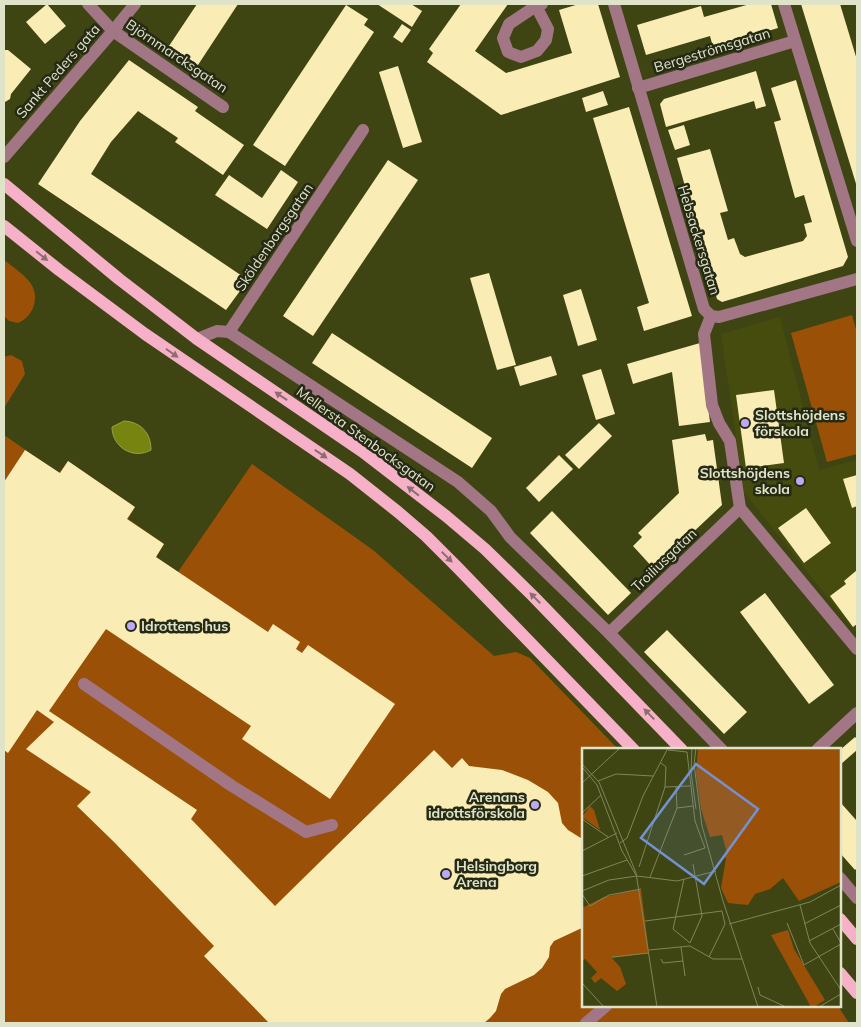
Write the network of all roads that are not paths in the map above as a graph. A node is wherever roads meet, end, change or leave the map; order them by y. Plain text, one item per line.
1 (88, 4) edge
2 (134, 4) edge
3 (614, 4) edge
4 (784, 4) edge
5 (113, 31) junction
6 (795, 41) junction
7 (638, 88) junction
8 (223, 106) dead end
9 (363, 130) dead end
10 (4, 157) edge
11 (4, 184) edge
12 (4, 226) edge
13 (857, 241) edge
14 (857, 279) edge
15 (710, 316) junction
16 (229, 332) junction
17 (197, 339) junction
18 (740, 508) junction
19 (609, 633) junction
20 (857, 650) edge
21 (84, 684) dead end
22 (857, 713) edge
23 (632, 748) edge
24 (680, 748) edge
25 (720, 748) edge
26 (818, 748) edge
27 (332, 825) dead end
28 (841, 879) edge
29 (857, 898) edge
30 (841, 920) edge
31 (857, 939) edge
32 (841, 974) edge
33 (857, 993) edge
34 (605, 1007) edge
35 (586, 1023) edge

1 - 5 street, Björnmarcksgatan
2 - 5 street, Sankt Peders gata
3 - 7 street, Hebsackersgatan
4 - 6 street
5 - 8 street, Björnmarcksgatan
5 - 10 street, Sankt Peders gata
6 - 7 street, Bergeströmsgatan
6 - 13 street
7 - 15 street, Hebsackersgatan
9 - 16 street, Sköldenborgsgatan
11 - 17 main road, Mellersta Stenbocksgatan
12 -> 23 main road
14 - 15 street
15 - 18 street, Hebsackersgatan
16 - 17 street
16 - 19 street, Mellersta Stenbocksgatan
24 -> 17 main road, Mellersta Stenbocksgatan
18 - 19 street, Troiliusgatan
18 - 20 street
19 - 25 street, Mellersta Stenbocksgatan
21 - 27 street
22 - 26 street
28 - 29 street
30 - 31 main road
32 - 33 main road
34 - 35 street

